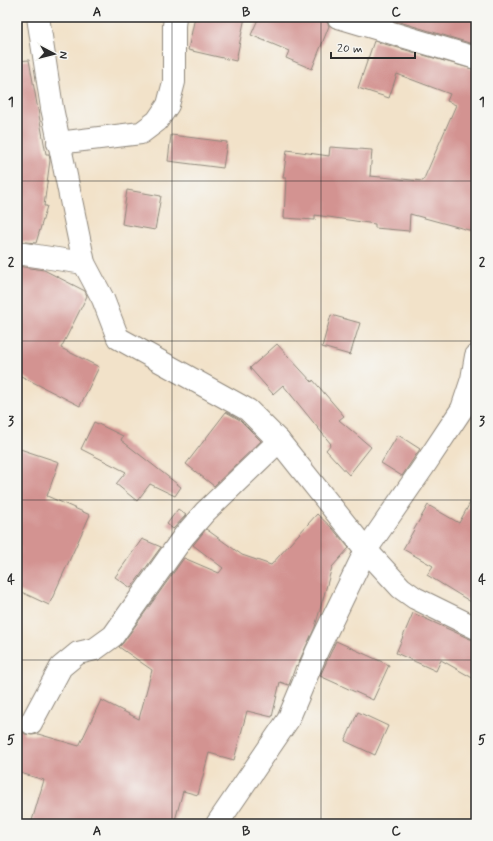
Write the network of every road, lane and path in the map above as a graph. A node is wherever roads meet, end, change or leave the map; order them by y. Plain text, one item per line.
1 (38, 17) edge
2 (175, 17) edge
3 (338, 17) edge
4 (476, 58) edge
5 (58, 143) junction
6 (17, 253) edge
7 (84, 263) junction
8 (476, 356) edge
9 (279, 441) junction
10 (366, 550) junction
11 (476, 628) edge
12 (31, 723) dead end
13 (217, 824) edge

1 - 5 street
2 - 5 street
3 - 4 street
5 - 7 street
6 - 7 street
7 - 9 street
8 - 10 street
9 - 10 street
9 - 12 street
10 - 11 street
10 - 13 street

